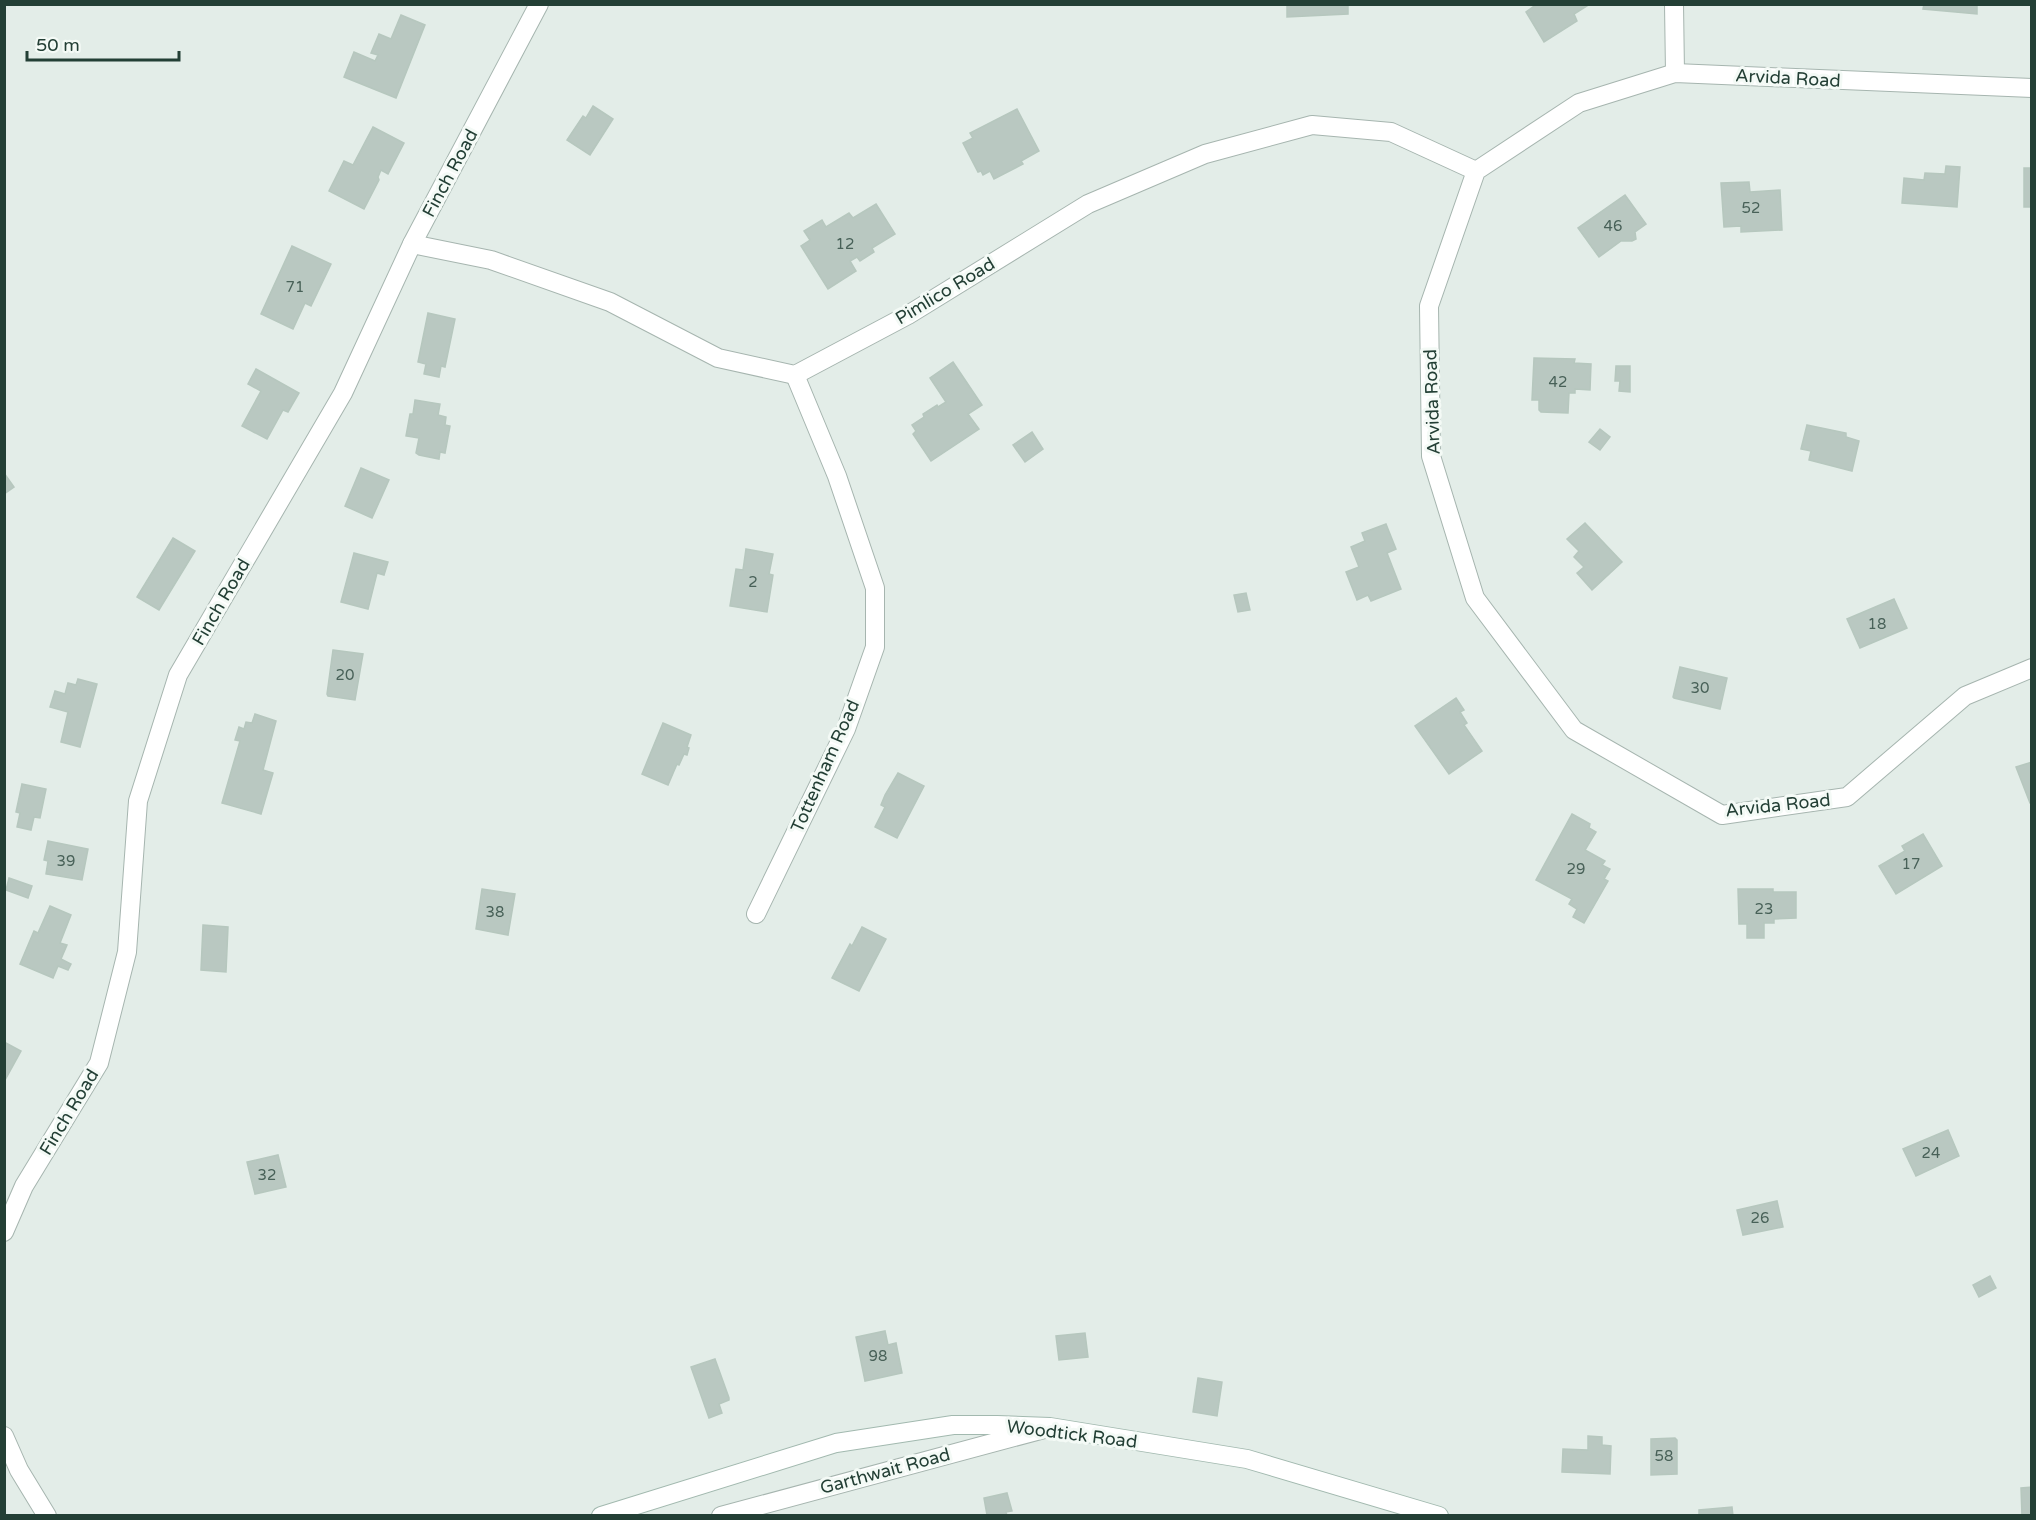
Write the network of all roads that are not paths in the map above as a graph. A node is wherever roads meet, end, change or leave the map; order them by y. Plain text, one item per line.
1 (538, 4) edge
2 (1674, 4) edge
3 (1675, 73) junction
4 (2031, 88) edge
5 (1476, 171) junction
6 (412, 244) junction
7 (795, 375) junction
8 (2031, 668) edge
9 (756, 914) dead end
10 (4, 1232) edge
11 (1050, 1427) junction
12 (4, 1436) edge
13 (47, 1515) edge
14 (601, 1515) edge
15 (721, 1515) edge
16 (1438, 1515) edge

1 - 6 street, Finch Road
2 - 3 street
3 - 4 street, Arvida Road
3 - 5 street, Arvida Road
5 - 7 street, Pimlico Road
5 - 8 street, Arvida Road
6 - 7 street
6 - 10 street, Finch Road
7 - 9 street, Tottenham Road
11 - 14 street, Woodtick Road
11 - 15 street, Garthwait Road
11 - 16 street, Woodtick Road
12 - 13 street

